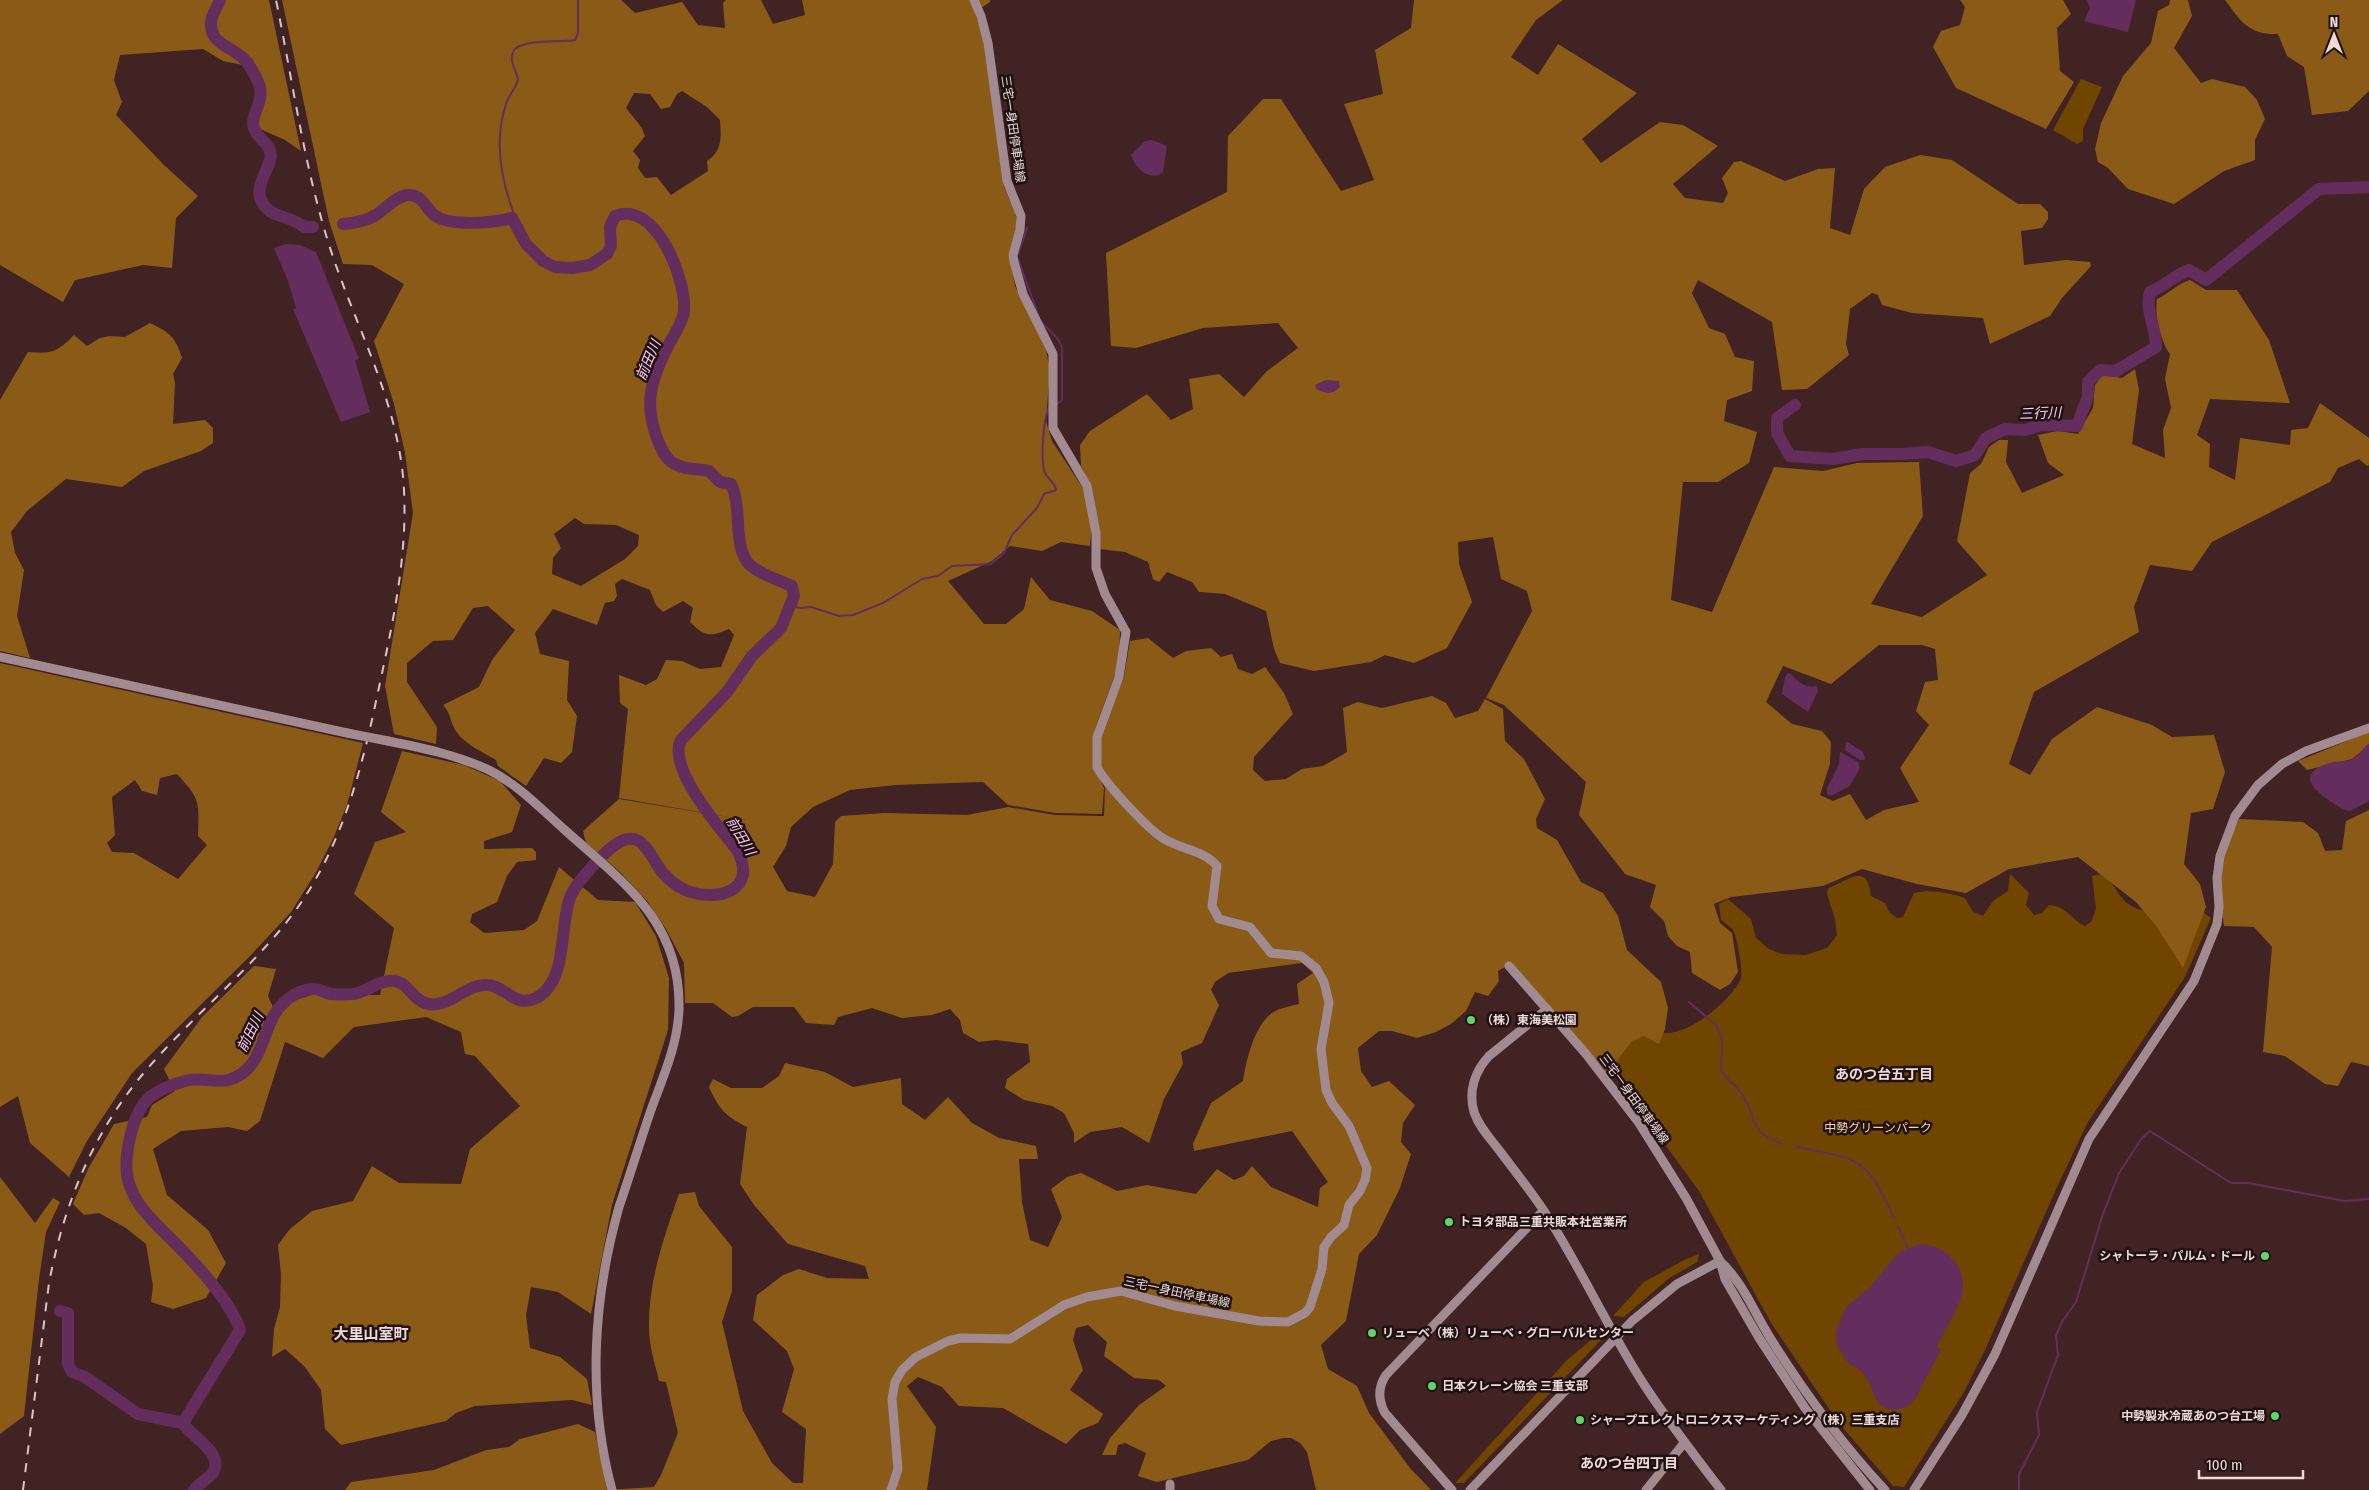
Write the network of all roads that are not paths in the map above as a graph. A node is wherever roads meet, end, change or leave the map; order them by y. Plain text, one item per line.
1 (974, 0) edge
2 (0, 657) edge
3 (2369, 728) edge
4 (1509, 966) dead end
5 (1547, 1009) junction
6 (1544, 1211) junction
7 (1720, 1261) junction
8 (1617, 1337) junction
9 (1684, 1443) junction
10 (612, 1490) edge
11 (891, 1490) edge
12 (1452, 1490) edge
13 (1470, 1490) edge
14 (1646, 1490) edge
15 (1721, 1490) edge
16 (1870, 1490) edge
17 (1885, 1490) edge
18 (1914, 1490) edge

1 - 11 street, 三宅一身田停車場線
2 - 10 street, bridge
3 - 18 street
4 - 5 street, 三宅一身田停車場線
5 - 6 street
5 - 7 street, 三宅一身田停車場線
6 - 8 street
6 - 12 street
7 - 8 street
7 - 16 street, 三宅一身田停車場線
7 - 17 street, 三宅一身田停車場線
8 - 9 street
8 - 13 street
9 - 14 street
9 - 15 street

